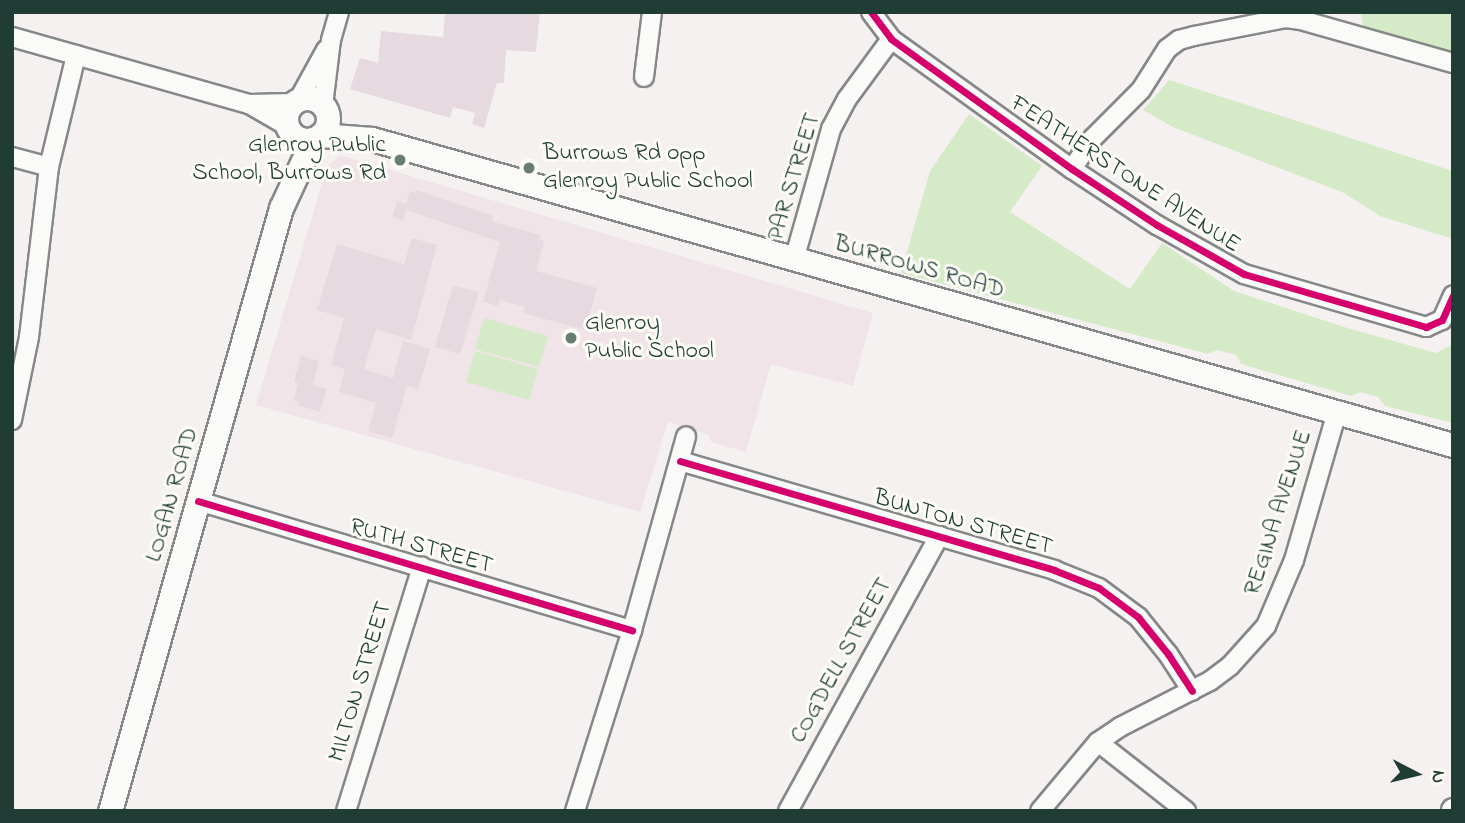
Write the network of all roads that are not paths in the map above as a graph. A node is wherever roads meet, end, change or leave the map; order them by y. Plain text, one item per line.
1 (339, 12) edge
2 (652, 12) edge
3 (871, 12) edge
4 (1338, 20) edge
5 (12, 37) edge
6 (891, 39) junction
7 (331, 40) junction
8 (76, 55) junction
9 (1453, 63) edge
10 (643, 83) dead end
11 (296, 101) junction
12 (249, 104) junction
13 (311, 126) junction
14 (12, 156) edge
15 (49, 167) junction
16 (1072, 169) junction
17 (794, 260) junction
18 (1453, 295) edge
19 (1337, 412) junction
20 (12, 420) edge
21 (686, 436) dead end
22 (1453, 445) edge
23 (680, 461) junction
24 (198, 501) junction
25 (939, 536) junction
26 (422, 567) junction
27 (632, 629) junction
28 (1192, 691) junction
29 (1098, 742) junction
30 (110, 811) edge
31 (346, 811) edge
32 (575, 811) edge
33 (788, 811) edge
34 (1040, 811) edge
35 (1186, 811) edge

1 - 7 street, LOGAN ROAD
2 - 10 street
3 - 6 street, FEATHERSTONE AVENUE
4 - 9 street
4 - 16 street
5 - 8 street, BURROWS ROAD
6 - 16 street, FEATHERSTONE AVENUE
6 - 17 street, PAR STREET
7 - 11 street, LOGAN ROAD
7 - 13 street, LOGAN ROAD
8 - 12 street, BURROWS ROAD
8 - 15 street
11 - 12 street, BURROWS ROAD
11 - 13 main road
12 - 13 street, BURROWS ROAD
13 - 17 main road, BURROWS ROAD
13 - 24 main road, LOGAN ROAD
14 - 15 street
15 - 20 street
16 - 18 street, FEATHERSTONE AVENUE
17 - 19 main road, BURROWS ROAD
19 - 22 main road, BURROWS ROAD
19 - 28 street, REGINA AVENUE
21 - 23 street
23 - 25 street, BUNTON STREET
23 - 27 street
24 - 26 street, RUTH STREET
24 - 30 main road, LOGAN ROAD
25 - 28 street, BUNTON STREET
25 - 33 street, COGDELL STREET
26 - 27 street, RUTH STREET
26 - 31 street, MILTON STREET
27 - 32 street
28 - 29 street, REGINA AVENUE
29 - 34 street, REGINA AVENUE
29 - 35 street

